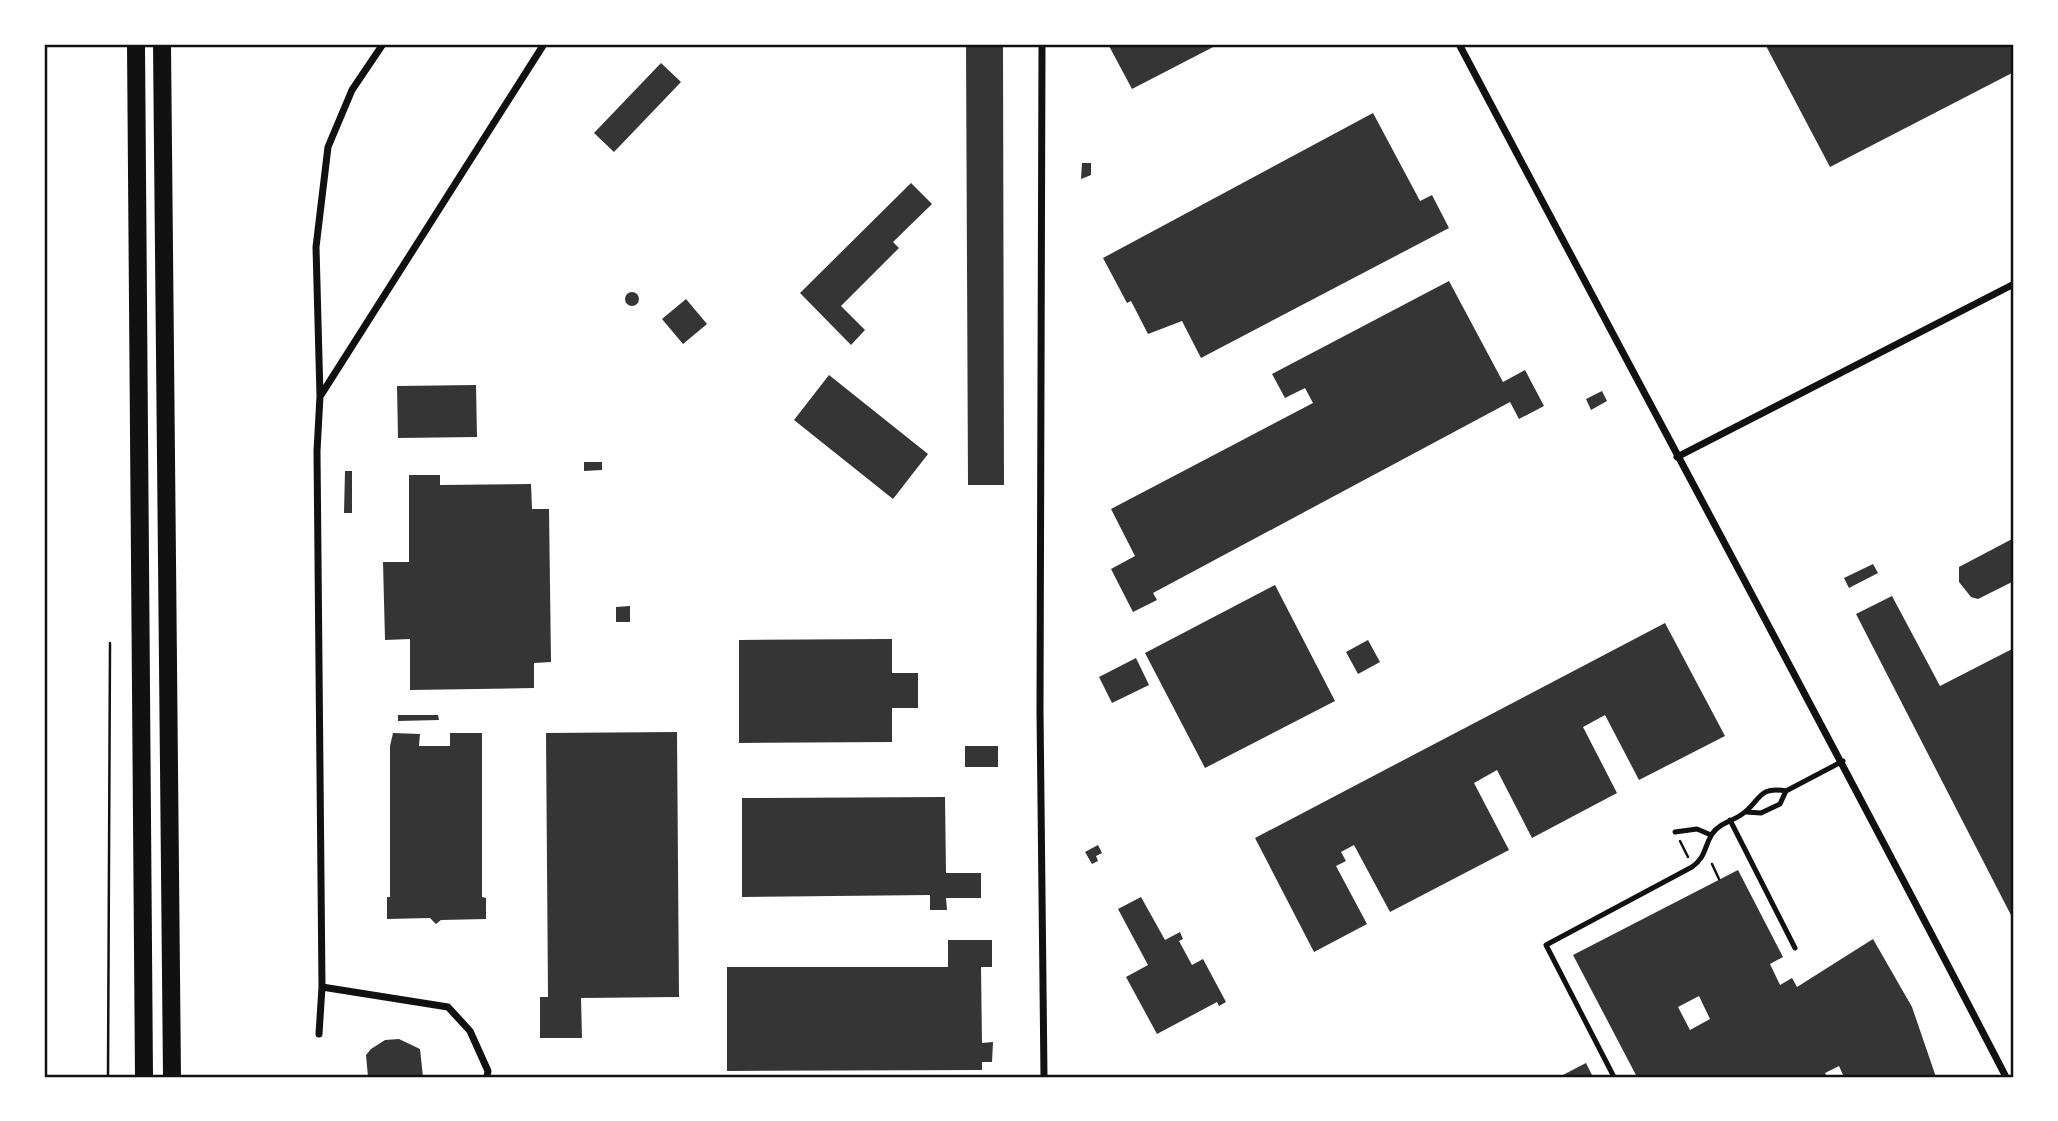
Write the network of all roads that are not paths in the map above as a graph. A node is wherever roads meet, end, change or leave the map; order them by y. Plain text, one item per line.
1 (136, 44) edge
2 (162, 44) edge
3 (383, 44) edge
4 (544, 44) edge
5 (1042, 44) edge
6 (1459, 44) edge
7 (2014, 284) edge
8 (320, 396) junction
9 (1677, 457) junction
10 (1843, 761) junction
11 (1786, 790) junction
12 (1746, 811) junction
13 (1730, 820) junction
14 (1675, 832) road end
15 (1711, 835) junction
16 (1795, 948) dead end
17 (323, 987) junction
18 (319, 1034) dead end
19 (144, 1077) edge
20 (172, 1077) edge
21 (487, 1077) edge
22 (1044, 1077) edge
23 (1614, 1077) edge
24 (2006, 1077) edge

1 - 19 highway
2 - 20 highway
3 - 8 street
4 - 8 street
5 - 22 street
6 - 9 street
7 - 9 street
8 - 17 street
9 - 10 street
10 - 11 lane
10 - 24 street
11 - 12 lane
11 - 12 lane
12 - 13 lane
13 - 15 lane
13 - 16 lane
14 - 15 lane
15 - 23 lane
17 - 18 street
17 - 21 street

